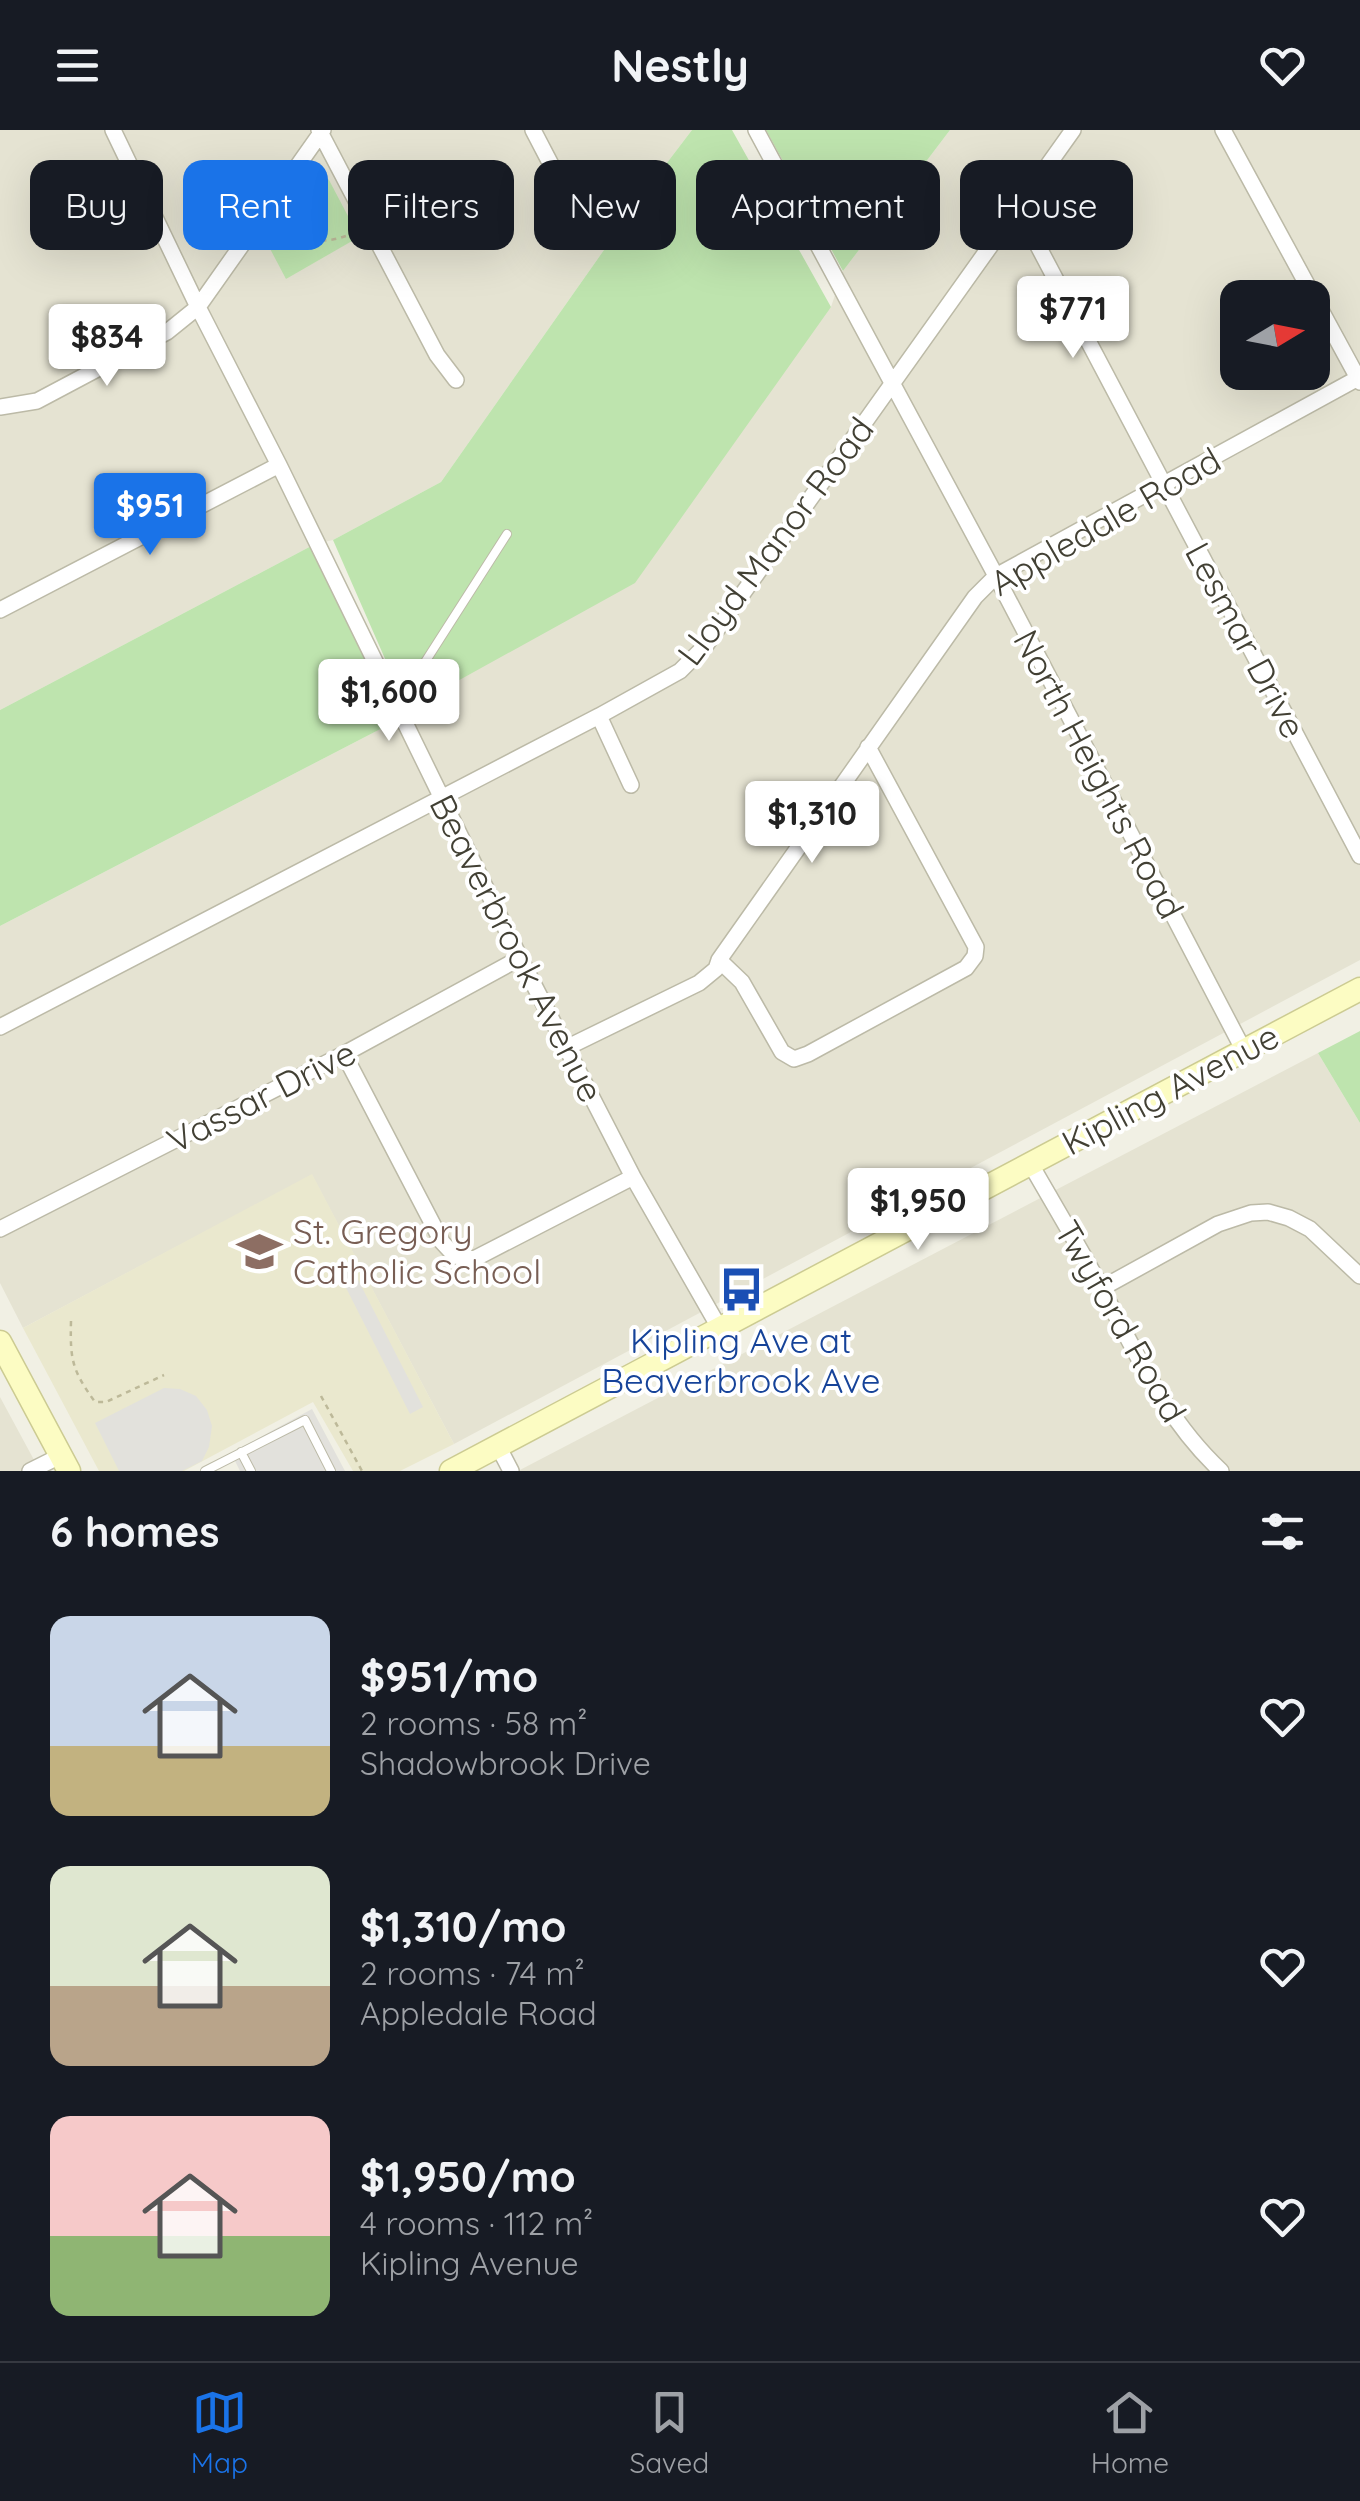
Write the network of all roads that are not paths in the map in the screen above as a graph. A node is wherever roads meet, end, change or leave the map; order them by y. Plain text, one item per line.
1 (113, 130) edge
2 (533, 130) edge
3 (756, 130) edge
4 (1073, 130) edge
5 (1223, 130) edge
6 (321, 131) edge
7 (549, 160) edge
8 (1052, 160) edge
9 (988, 250) edge
10 (1039, 250) edge
11 (198, 308) junction
12 (874, 350) junction
13 (913, 355) junction
14 (1359, 379) edge
15 (456, 380) dead end
16 (894, 383) junction
17 (0, 407) edge
18 (279, 465) junction
19 (1164, 485) junction
20 (507, 534) dead end
21 (996, 576) junction
22 (0, 610) edge
23 (392, 699) junction
24 (599, 716) junction
25 (868, 747) junction
26 (630, 784) dead end
27 (440, 798) junction
28 (1360, 856) edge
29 (520, 958) junction
30 (720, 960) junction
31 (1360, 989) edge
32 (0, 1027) edge
33 (568, 1047) junction
34 (1243, 1049) junction
35 (344, 1054) junction
36 (1030, 1163) junction
37 (633, 1177) junction
38 (0, 1229) edge
39 (1360, 1276) edge
40 (1102, 1288) junction
41 (720, 1330) junction
42 (0, 1342) edge
43 (498, 1446) junction
44 (242, 1452) junction
45 (64, 1463) edge
46 (30, 1471) edge
47 (205, 1471) edge
48 (250, 1471) edge
49 (331, 1471) edge
50 (451, 1471) edge
51 (511, 1471) edge
52 (1222, 1471) edge

1 - 11 street, Beaverbrook Avenue
2 - 7 street
3 - 12 street, North Heights Road
4 - 8 street, Lloyd Manor Road
5 - 14 street
6 - 11 street
6 - 15 street
9 - 13 street, Lloyd Manor Road
10 - 19 street, Lesmar Drive
11 - 17 street
11 - 18 street, Beaverbrook Avenue
12 - 13 street
12 - 16 street, North Heights Road
13 - 16 street, Lloyd Manor Road
14 - 19 street, Appledale Road
16 - 21 street, North Heights Road
16 - 24 street, Lloyd Manor Road
18 - 22 street
18 - 23 street, Beaverbrook Avenue
19 - 21 street, Appledale Road
19 - 28 street, Lesmar Drive
20 - 23 lane
21 - 25 street, Appledale Road
21 - 34 street, North Heights Road
23 - 27 street, Beaverbrook Avenue
24 - 26 street
24 - 27 street, Lloyd Manor Road
25 - 30 street, Appledale Road
25 - 30 street
27 - 29 street, Beaverbrook Avenue
27 - 32 street, Lloyd Manor Road
29 - 33 street, Beaverbrook Avenue
29 - 35 street, Vassar Drive
30 - 33 street, Appledale Road
31 - 34 main road, Kipling Avenue
33 - 37 street, Beaverbrook Avenue
34 - 36 main road, Kipling Avenue
35 - 37 street
35 - 38 street, Vassar Drive
36 - 40 street, Twyford Road
36 - 41 main road, Kipling Avenue
37 - 41 street, Beaverbrook Avenue
39 - 40 street
40 - 52 street, Twyford Road
41 - 43 main road, Kipling Avenue
42 - 45 main road
43 - 50 main road, Kipling Avenue
43 - 51 street
44 - 47 lane
44 - 48 lane
44 - 49 lane
45 - 46 street

